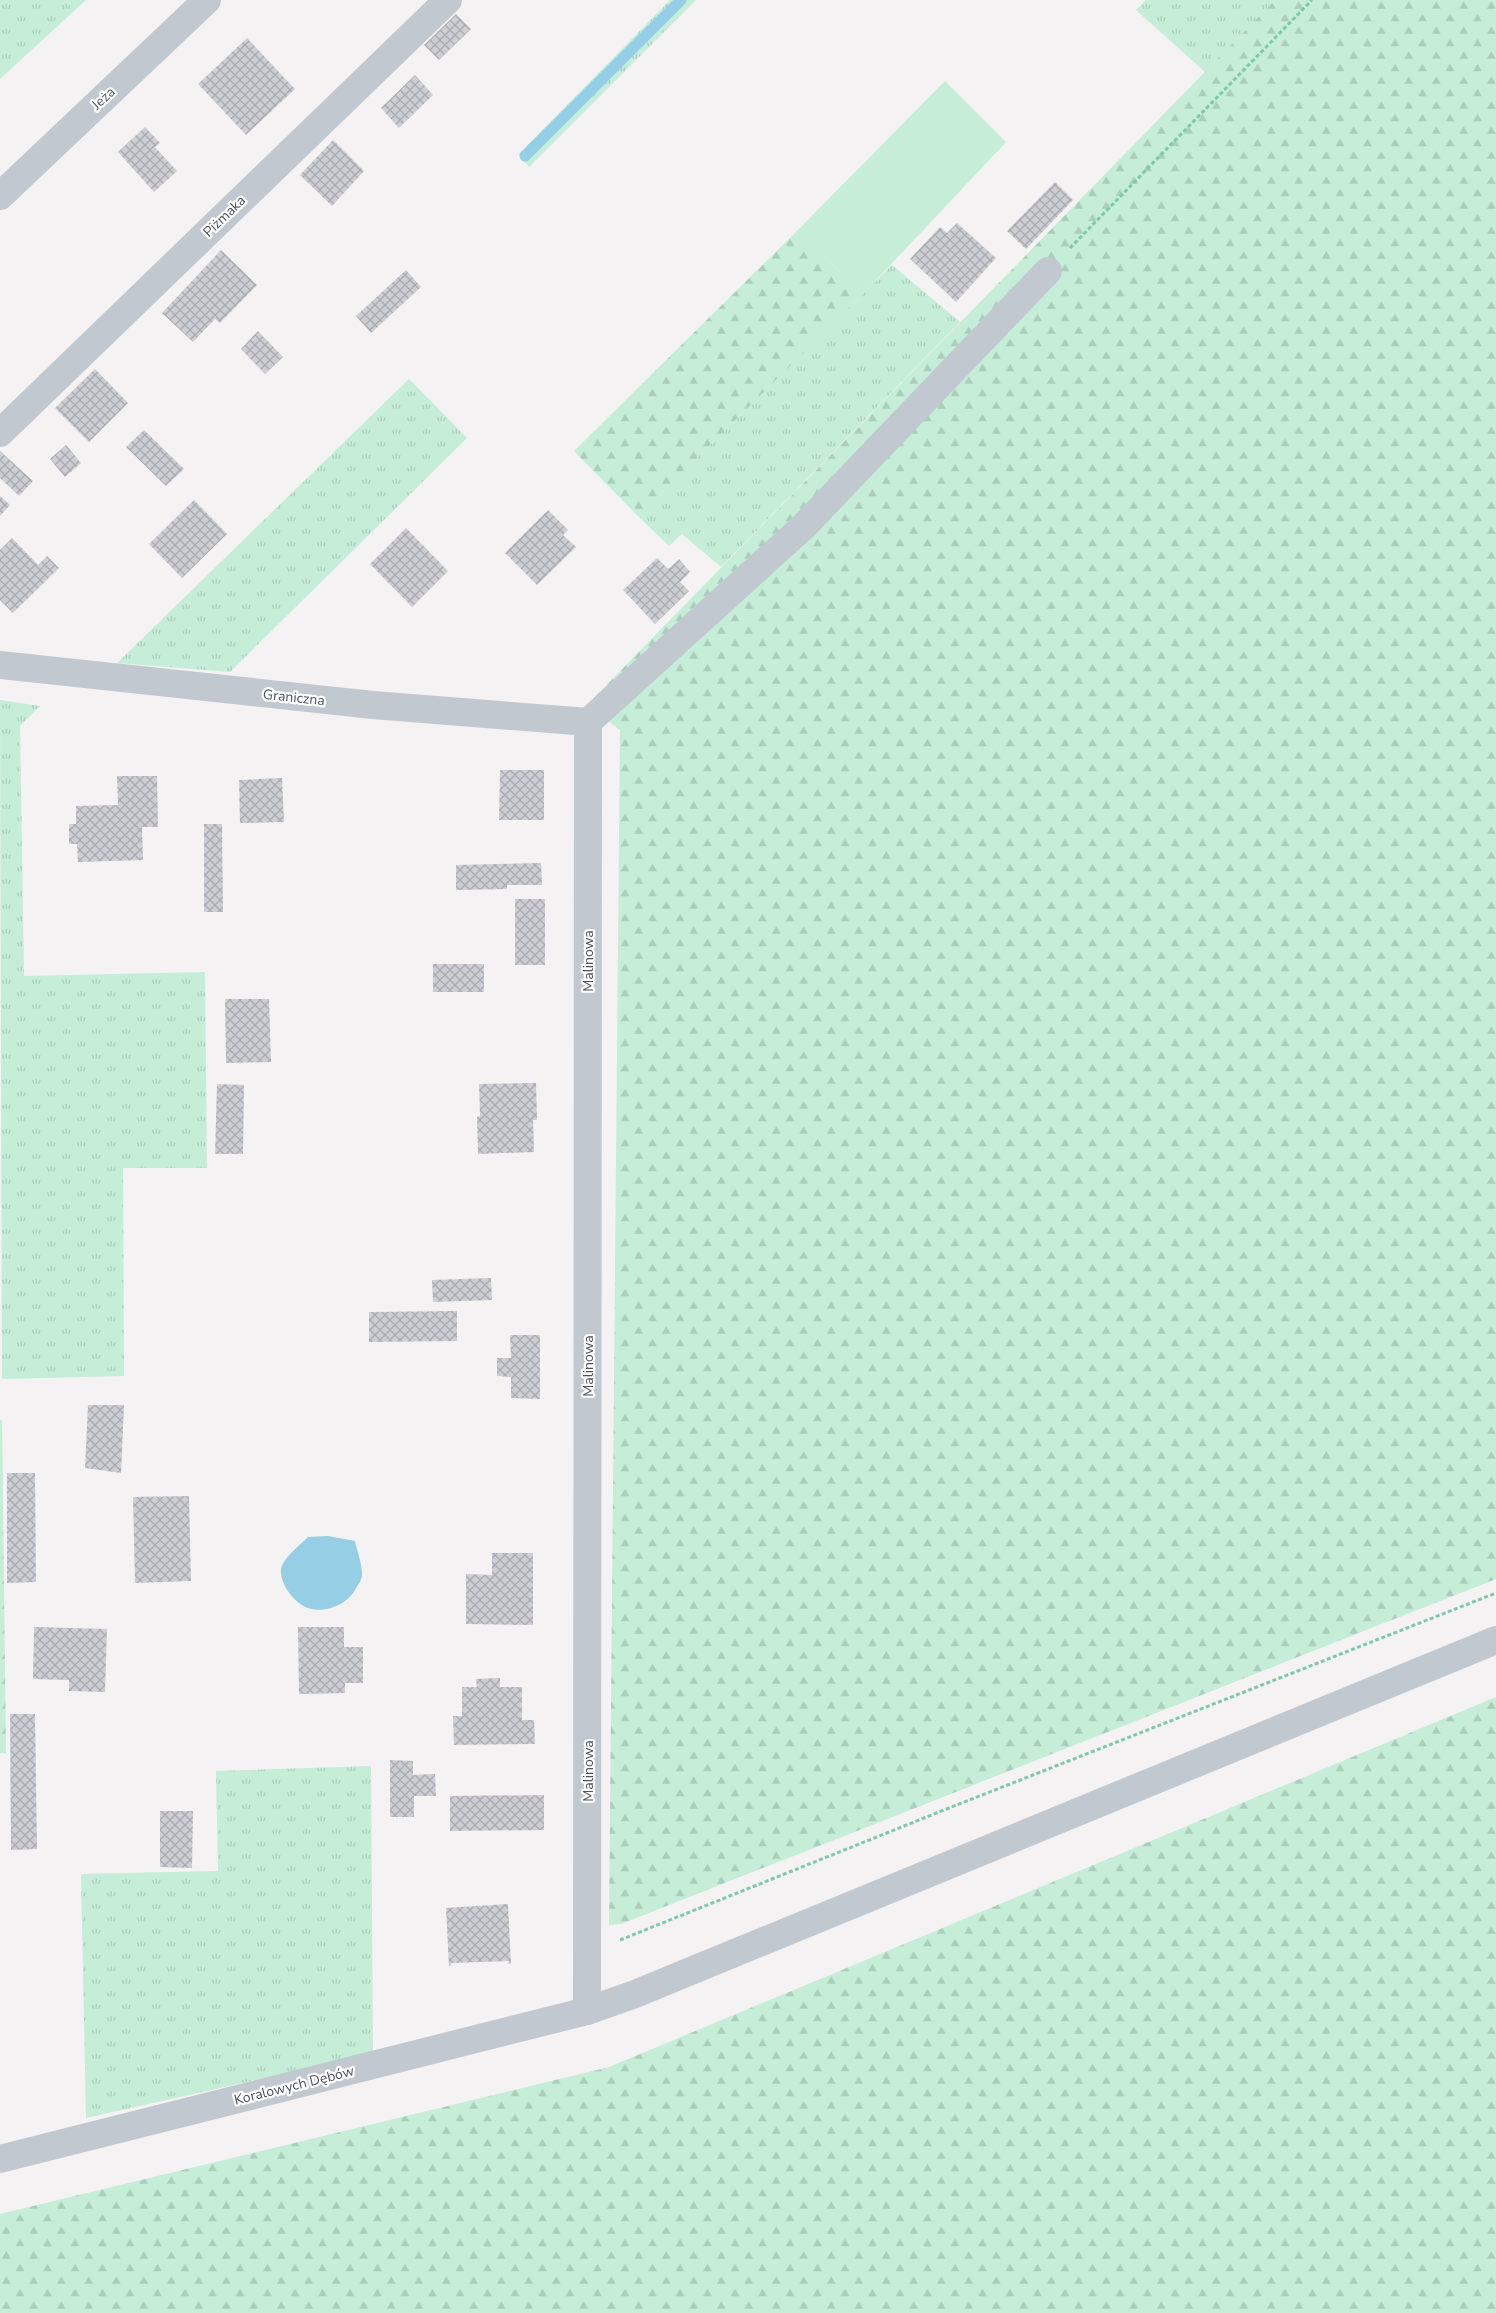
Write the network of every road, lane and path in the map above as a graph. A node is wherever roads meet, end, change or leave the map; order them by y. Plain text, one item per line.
1 (207, 0) edge
2 (448, 0) edge
3 (1312, 0) edge
4 (0, 196) edge
5 (1048, 271) joint
6 (0, 433) edge
7 (0, 666) edge
8 (588, 722) junction
9 (1496, 1593) edge
10 (1496, 1640) edge
11 (588, 1953) junction
12 (587, 2011) junction
13 (0, 2159) edge

1 - 4 street, Jeża
2 - 6 street, Piżmaka
3 - 5 path
5 - 8 street
7 - 8 street, Graniczna
8 - 11 street, Malinowa
9 - 11 path
10 - 12 street, Koralowych Dębów
11 - 12 street, Malinowa
12 - 13 street, Koralowych Dębów

